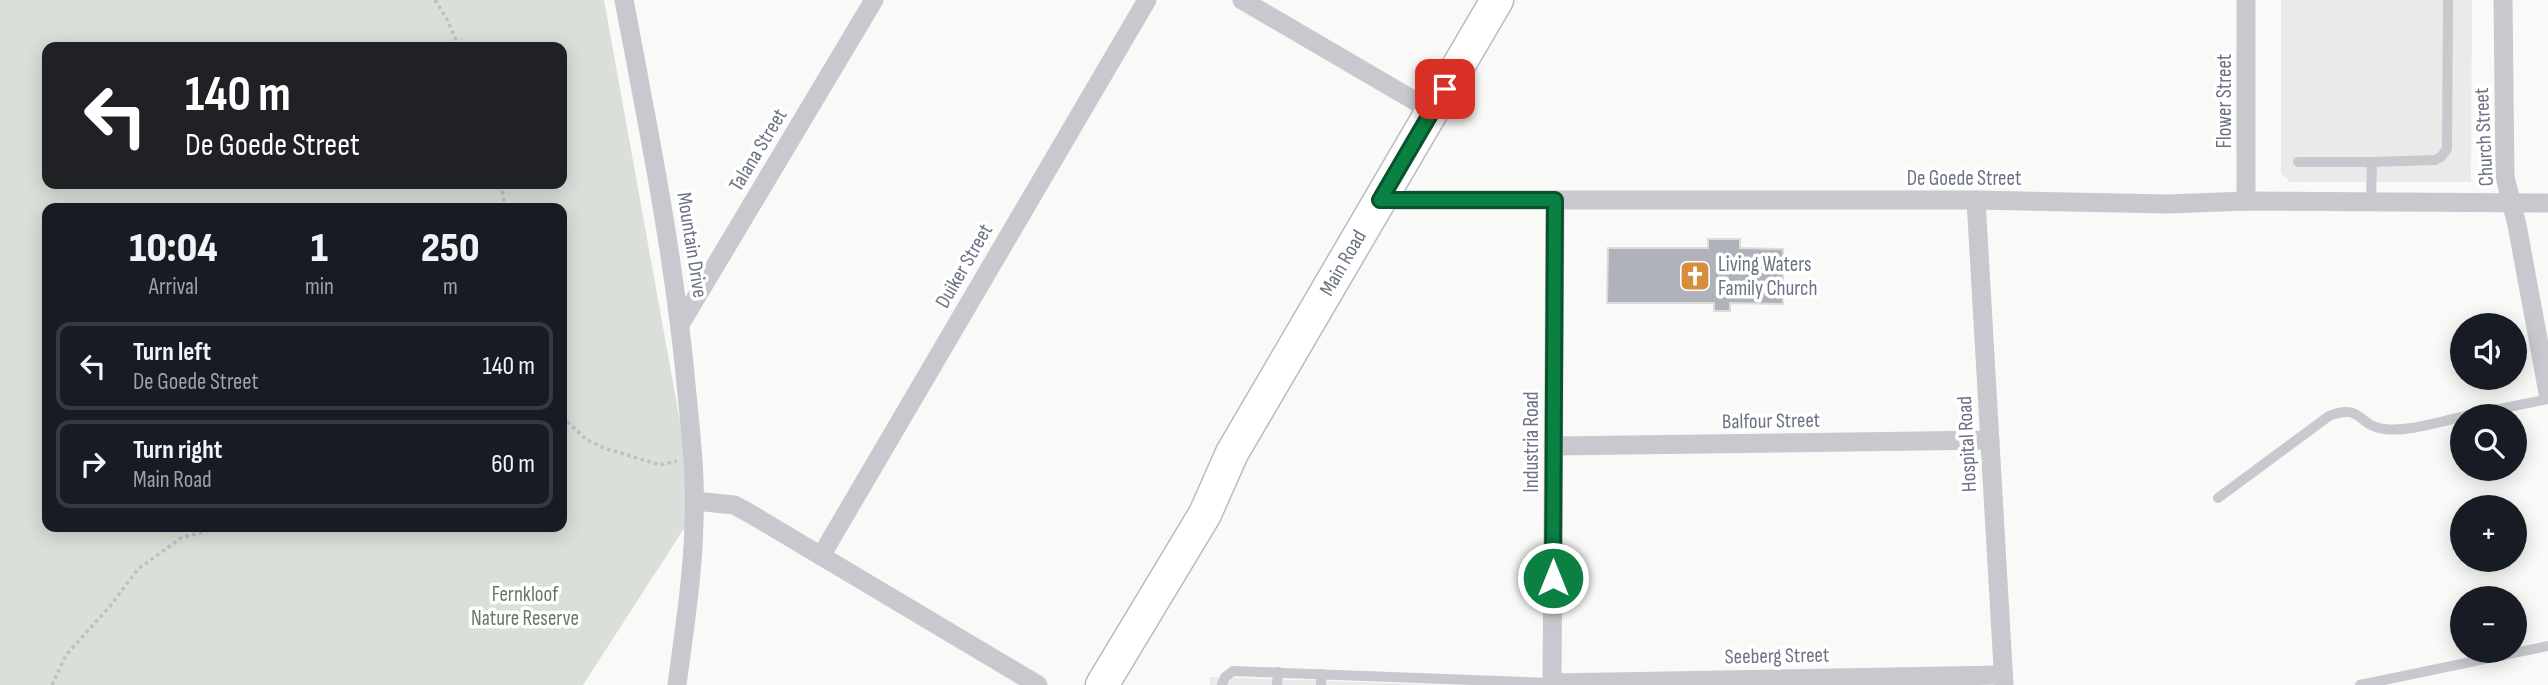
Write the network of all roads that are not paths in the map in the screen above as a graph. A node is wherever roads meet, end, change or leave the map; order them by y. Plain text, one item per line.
1 (624, 0) edge
2 (874, 0) edge
3 (1147, 0) edge
4 (1242, 0) edge
5 (1497, 0) edge
6 (2246, 0) edge
7 (2448, 0) edge
8 (2503, 0) edge
9 (1432, 111) junction
10 (2298, 162) dead end
11 (2372, 162) junction
12 (1380, 200) junction
13 (1555, 200) junction
14 (1976, 200) junction
15 (2246, 201) junction
16 (2371, 202) junction
17 (2511, 202) junction
18 (2548, 202) edge
19 (681, 323) junction
20 (2548, 393) edge
21 (2548, 399) edge
22 (2524, 404) edge
23 (2450, 419) edge
24 (1990, 440) junction
25 (1553, 446) junction
26 (1232, 453) junction
27 (2218, 498) dead end
28 (695, 501) junction
29 (821, 556) junction
30 (2548, 646) edge
31 (1115, 671) edge
32 (1278, 673) junction
33 (1321, 680) edge
34 (2003, 680) edge
35 (1552, 684) edge
36 (677, 685) edge
37 (1038, 685) edge
38 (1084, 685) edge
39 (1102, 685) edge
40 (1222, 685) edge
41 (1277, 685) edge
42 (2360, 685) edge

1 - 19 street, Mountain Drive
2 - 19 street, Talana Street
3 - 29 street, Duiker Street
4 - 9 street
5 - 9 main road, Main Road
6 - 15 street, Flower Street
7 - 11 lane
8 - 17 street, Church Street
9 - 12 main road, Main Road
10 - 11 lane
11 - 16 lane
12 - 13 street, De Goede Street
12 - 26 main road, Main Road
13 - 14 street, De Goede Street
13 - 25 street, Industria Road
14 - 15 street, De Goede Street
14 - 24 street, Hospital Road
15 - 16 street, De Goede Street
16 - 17 street, De Goede Street
17 - 18 street, De Goede Street
17 - 20 street, Church Street
19 - 28 street, Mountain Drive
21 - 22 lane
23 - 27 lane
24 - 25 street, Balfour Street
24 - 34 street, Hospital Road
25 - 35 street, Industria Road
26 - 31 main road, Main Road
26 - 38 main road, Main Road
28 - 29 street
28 - 36 street, Mountain Drive
29 - 37 street
30 - 42 lane
31 - 39 main road, Main Road
32 - 33 lane
32 - 40 lane
32 - 41 lane
33 - 35 lane
34 - 35 street, Seeberg Street

